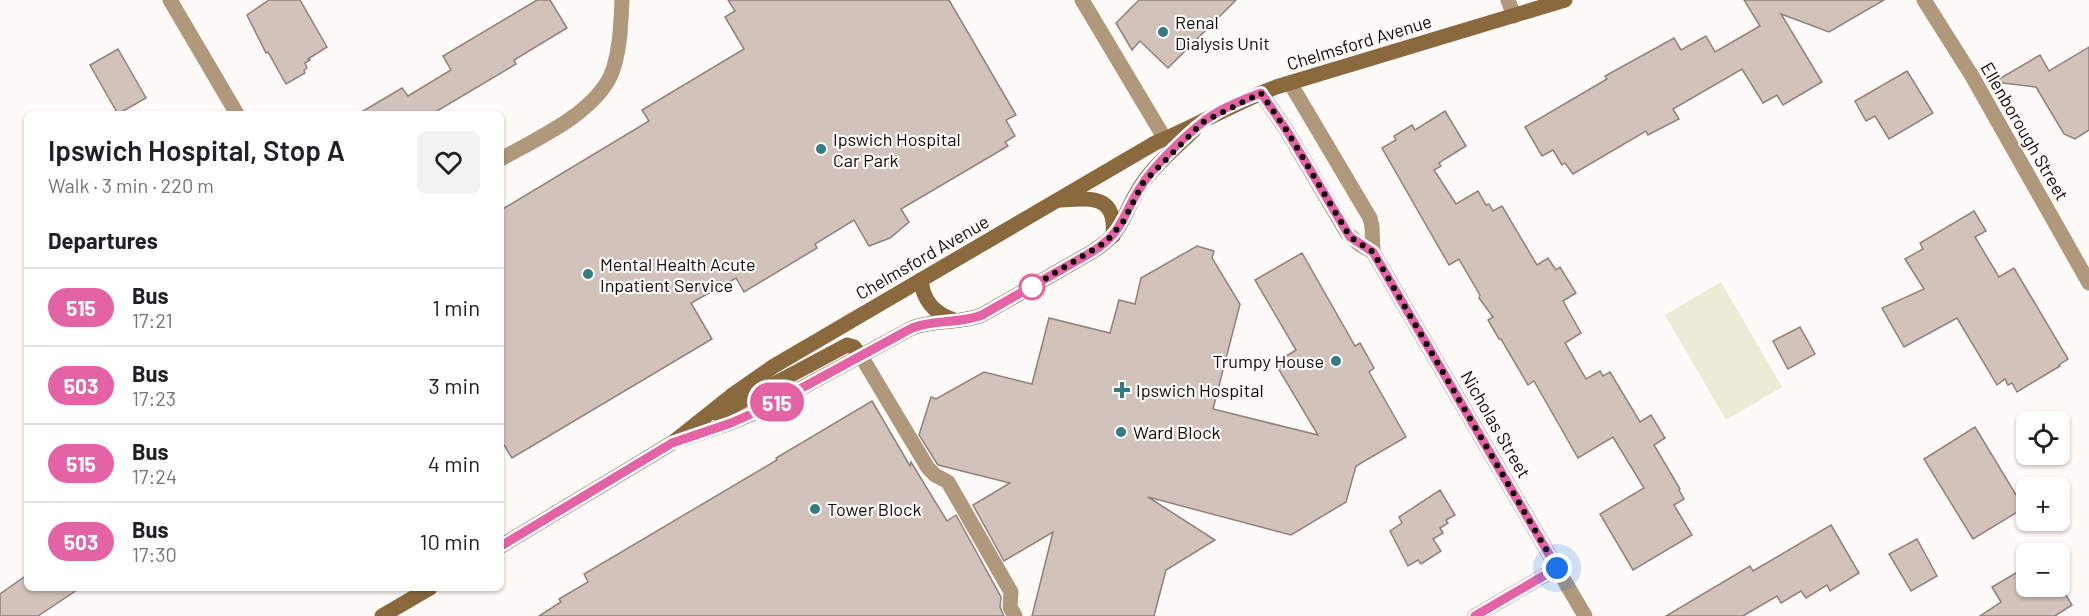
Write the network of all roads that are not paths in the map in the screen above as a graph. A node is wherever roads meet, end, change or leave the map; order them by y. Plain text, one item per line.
1 (170, 0) edge
2 (622, 0) edge
3 (1082, 0) edge
4 (1508, 0) edge
5 (1565, 0) edge
6 (1924, 0) edge
7 (1514, 16) junction
8 (1290, 83) junction
9 (1261, 93) junction
10 (235, 111) edge
11 (1203, 122) junction
12 (1165, 139) junction
13 (504, 157) edge
14 (1058, 200) junction
15 (1113, 236) junction
16 (1373, 252) junction
17 (921, 280) junction
18 (2089, 283) edge
19 (957, 321) junction
20 (861, 356) junction
21 (686, 431) junction
22 (672, 443) junction
23 (504, 544) edge
24 (1557, 568) junction
25 (425, 591) edge
26 (382, 616) edge
27 (1015, 616) edge
28 (1475, 616) edge
29 (1585, 616) edge

1 - 10 street
2 - 13 street
3 - 12 street
4 - 7 street
5 - 7 street, Chelmsford Avenue
6 - 18 street, Ellenborough Street
7 - 8 street, Chelmsford Avenue
8 - 9 street, Chelmsford Avenue
8 - 16 street, Nicholas Street
9 - 11 street, Chelmsford Avenue
9 - 16 street, Nicholas Street
11 - 12 street, Chelmsford Avenue
11 - 15 street, Chelmsford Avenue
12 - 14 street, Chelmsford Avenue
14 - 15 street
14 - 17 street, Chelmsford Avenue
15 - 19 street, Chelmsford Avenue
16 - 24 street, Nicholas Street
17 - 19 street
17 - 21 street, Chelmsford Avenue
19 - 20 street, Chelmsford Avenue
20 - 21 street
20 - 22 street, Chelmsford Avenue
20 - 27 street
21 - 22 street, Chelmsford Avenue
22 - 23 street, Chelmsford Avenue
24 - 28 street
24 - 29 street, Nicholas Street
25 - 26 street

